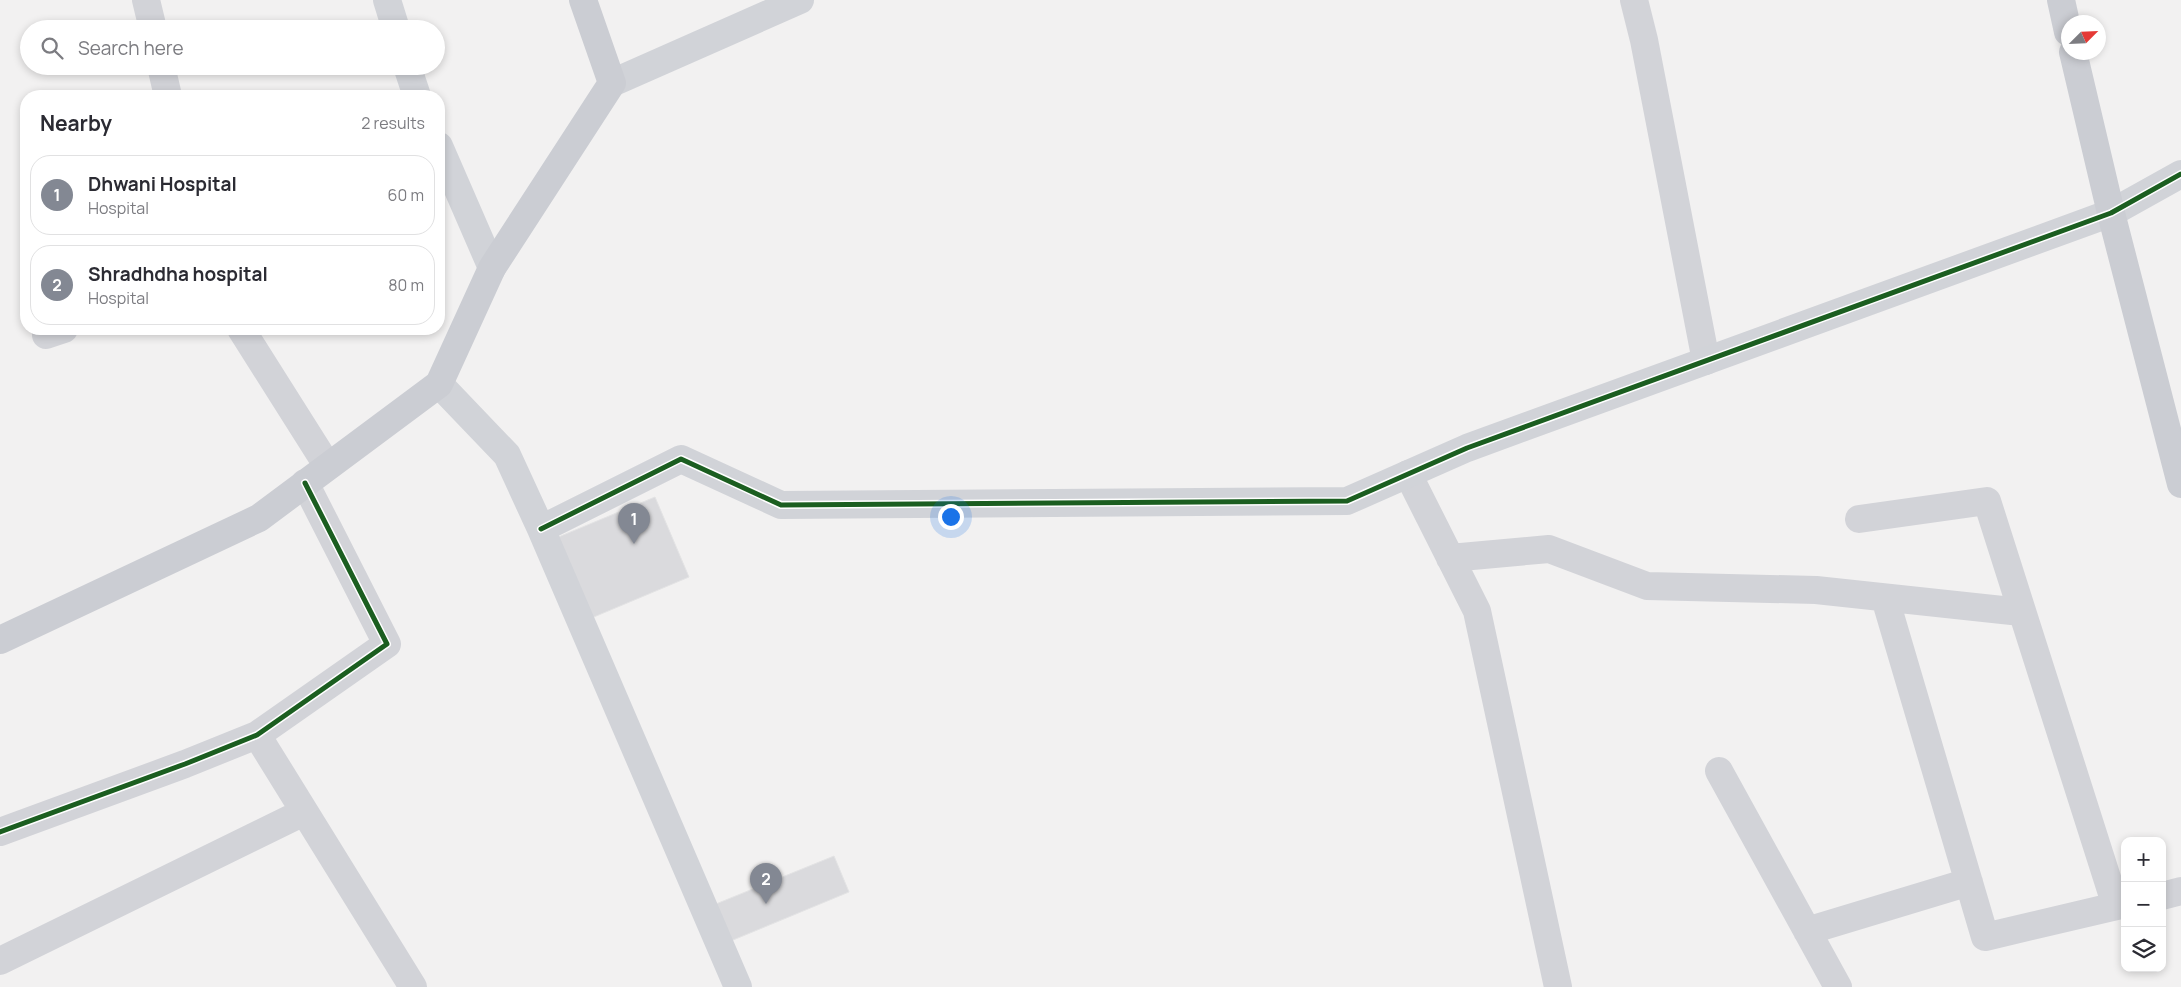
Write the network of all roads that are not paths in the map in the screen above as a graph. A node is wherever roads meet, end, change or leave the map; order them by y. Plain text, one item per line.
1 (146, 0) edge
2 (387, 0) edge
3 (583, 0) edge
4 (800, 0) edge
5 (1634, 0) edge
6 (2061, 0) edge
7 (2064, 15) edge
8 (151, 20) edge
9 (393, 20) edge
10 (2075, 60) edge
11 (163, 75) edge
12 (410, 75) edge
13 (612, 83) junction
14 (167, 90) edge
15 (415, 90) edge
16 (445, 160) edge
17 (2181, 174) edge
18 (2111, 213) junction
19 (492, 268) junction
20 (245, 335) edge
21 (1706, 361) junction
22 (439, 384) junction
23 (327, 466) junction
24 (1408, 474) junction
25 (305, 483) junction
26 (2181, 484) edge
27 (1859, 519) dead end
28 (541, 528) junction
29 (1450, 558) junction
30 (1885, 598) junction
31 (2021, 612) junction
32 (0, 640) edge
33 (257, 735) junction
34 (1719, 771) dead end
35 (304, 812) junction
36 (0, 832) edge
37 (1969, 882) junction
38 (2181, 891) edge
39 (2166, 895) edge
40 (2120, 905) edge
41 (1807, 931) junction
42 (0, 961) edge
43 (413, 987) edge
44 (738, 987) edge
45 (1558, 987) edge
46 (1838, 987) edge

1 - 8 street
2 - 9 street
3 - 13 main road
4 - 13 street
5 - 21 street
6 - 7 main road
10 - 18 main road
11 - 14 street
12 - 15 street
13 - 19 main road
16 - 19 street
17 - 18 street
18 - 21 street
18 - 26 main road
19 - 22 main road
20 - 23 street
21 - 24 street
22 - 23 main road
22 - 28 street
23 - 25 main road
24 - 28 street
24 - 29 street
25 - 32 main road
25 - 33 street
27 - 31 street
28 - 44 street
29 - 30 street
29 - 45 street
30 - 31 street
30 - 37 street
31 - 40 street
33 - 35 street
33 - 36 street
34 - 41 street
35 - 42 street
35 - 43 street
37 - 40 street
37 - 41 street
38 - 39 street
41 - 46 street

